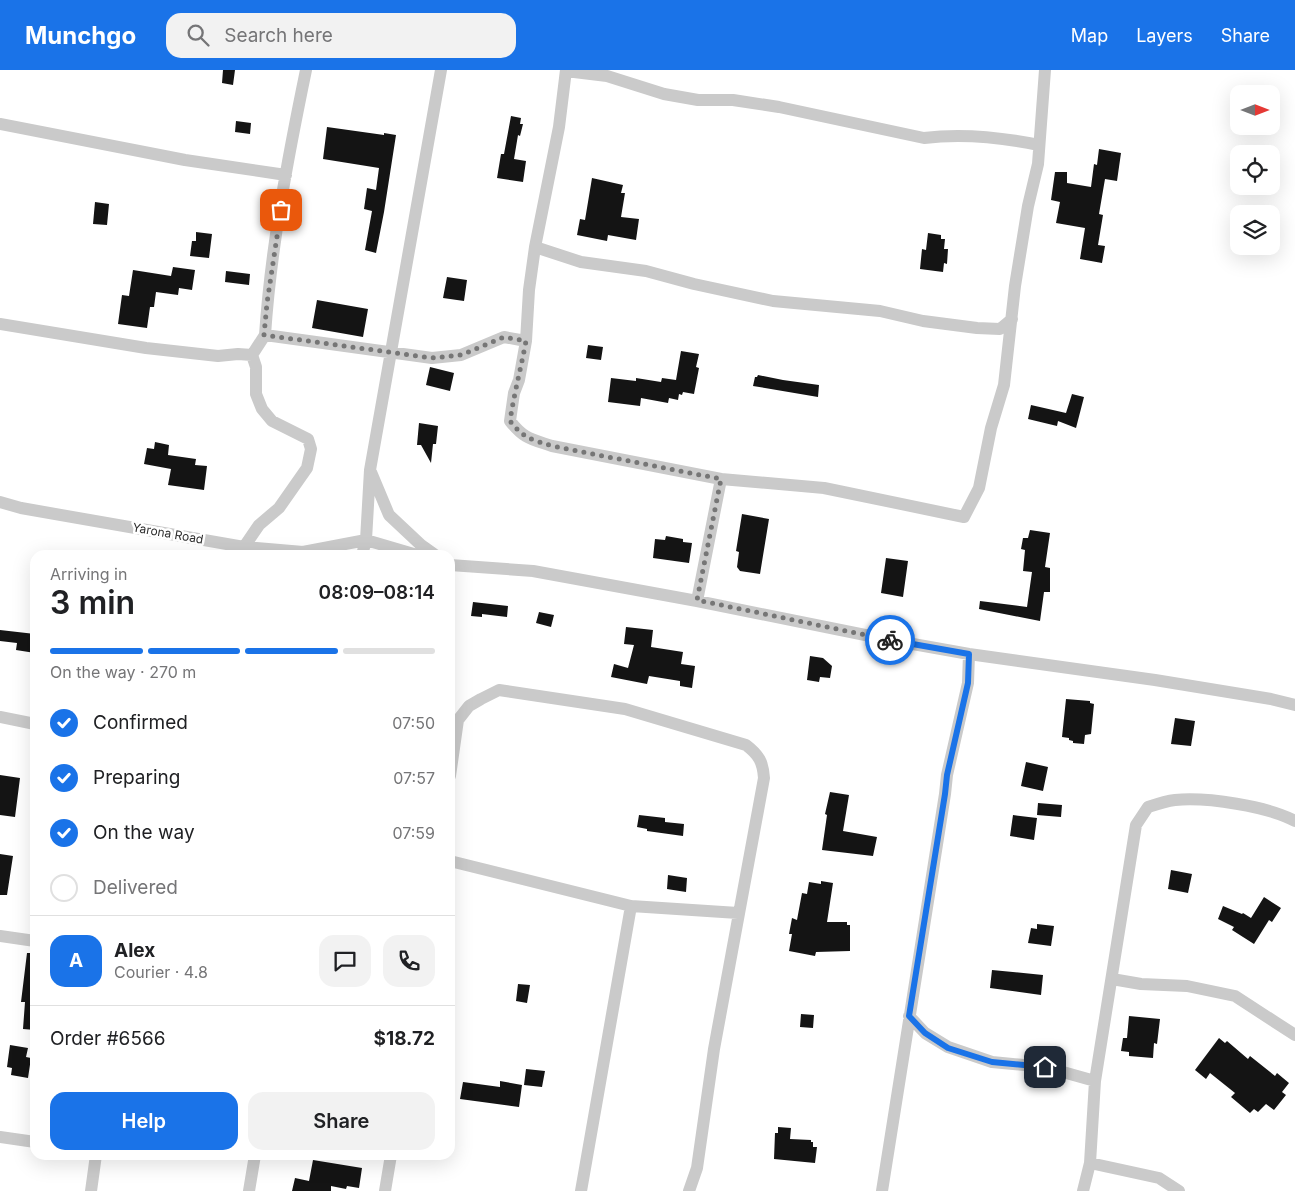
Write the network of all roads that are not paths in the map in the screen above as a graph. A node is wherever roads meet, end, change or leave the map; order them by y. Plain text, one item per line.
1 (306, 70) edge
2 (441, 70) edge
3 (566, 70) edge
4 (1045, 70) edge
5 (0, 124) edge
6 (1039, 144) junction
7 (286, 175) junction
8 (535, 247) junction
9 (1012, 319) junction
10 (0, 324) edge
11 (264, 335) junction
12 (526, 341) junction
13 (392, 352) junction
14 (252, 355) junction
15 (370, 470) junction
16 (721, 479) junction
17 (0, 502) edge
18 (366, 540) junction
19 (244, 547) junction
20 (279, 550) edge
21 (314, 550) edge
22 (363, 550) edge
23 (400, 550) edge
24 (428, 550) edge
25 (455, 565) edge
26 (697, 600) junction
27 (969, 654) junction
28 (1295, 705) edge
29 (0, 717) edge
30 (30, 723) edge
31 (455, 741) edge
32 (1295, 821) edge
33 (455, 862) edge
34 (631, 906) junction
35 (738, 913) junction
36 (0, 936) edge
37 (30, 940) edge
38 (1112, 979) junction
39 (909, 1016) junction
40 (1295, 1035) edge
41 (1095, 1081) junction
42 (0, 1137) edge
43 (30, 1141) edge
44 (95, 1160) edge
45 (254, 1160) edge
46 (390, 1160) edge
47 (1090, 1163) junction
48 (91, 1191) edge
49 (249, 1191) edge
50 (385, 1191) edge
51 (581, 1191) edge
52 (689, 1191) edge
53 (882, 1191) edge
54 (1083, 1191) edge
55 (1180, 1191) edge

1 - 7 street
2 - 13 street
3 - 6 street
3 - 8 street
4 - 6 street
5 - 7 street
6 - 9 street
7 - 11 street
8 - 9 street
8 - 12 street
9 - 16 street
10 - 14 street
11 - 13 street
11 - 14 street
12 - 13 street
12 - 16 street
13 - 15 street
14 - 19 street
15 - 18 street
15 - 24 street
16 - 26 street
17 - 19 street, Yarona Road
18 - 21 street, Yarona Road
18 - 22 street
18 - 23 street
19 - 20 street, Yarona Road
25 - 26 street
26 - 27 street
27 - 28 street
27 - 39 street
29 - 30 street
31 - 35 street
32 - 38 street
33 - 34 street
34 - 35 street
34 - 51 street
35 - 52 street
36 - 37 street
38 - 40 street
38 - 41 street
39 - 41 street
39 - 53 street
41 - 47 street
42 - 43 street
44 - 48 street
45 - 49 street
46 - 50 street
47 - 54 street
47 - 55 street

